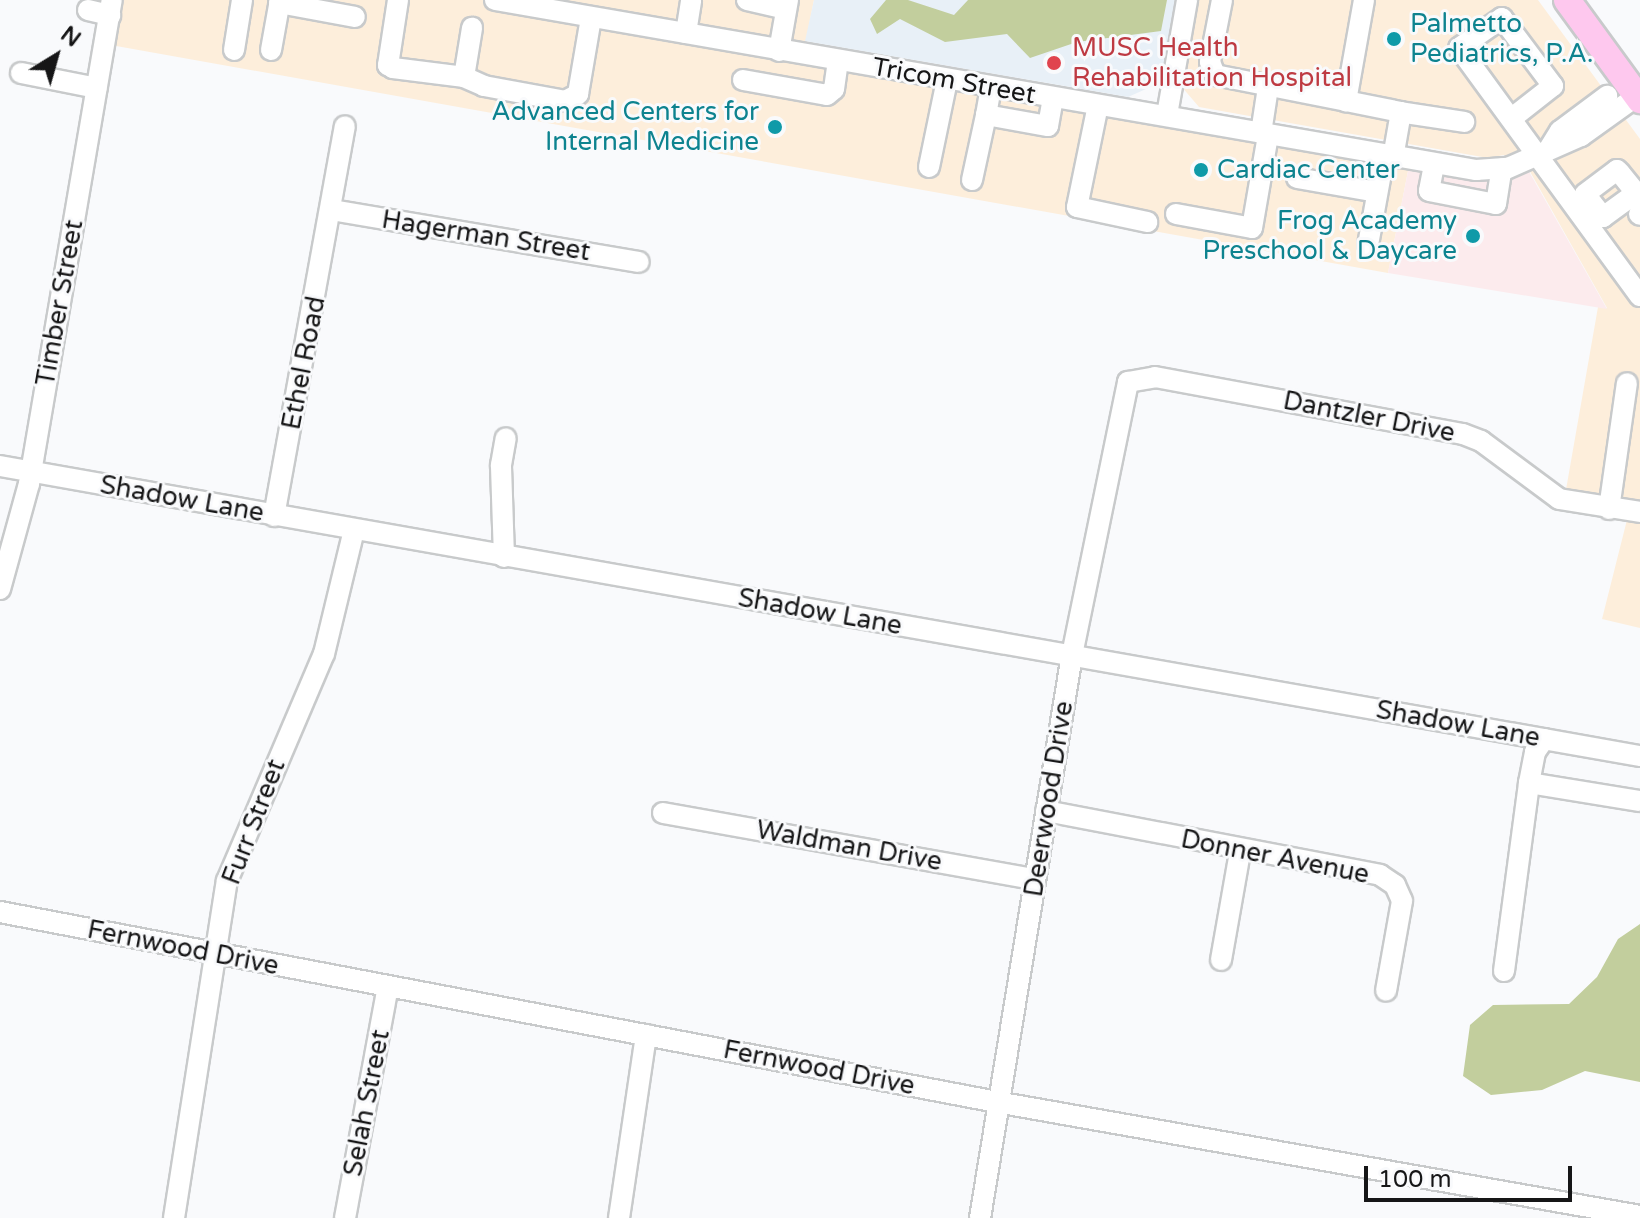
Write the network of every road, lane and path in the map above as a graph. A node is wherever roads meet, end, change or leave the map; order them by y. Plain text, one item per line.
1 (239, 0) edge
2 (398, 0) edge
3 (495, 0) edge
4 (691, 0) edge
5 (747, 0) edge
6 (1187, 0) edge
7 (1222, 0) edge
8 (1364, 0) edge
9 (1567, 0) edge
10 (279, 2) edge
11 (787, 4) edge
12 (111, 7) edge
13 (88, 10) dead end
14 (579, 11) edge
15 (355, 17) dead end
16 (472, 28) dead end
17 (686, 33) junction
18 (234, 50) dead end
19 (271, 50) dead end
20 (779, 51) junction
21 (838, 61) junction
22 (21, 73) dead end
23 (464, 77) junction
24 (743, 80) dead end
25 (947, 80) junction
26 (991, 87) junction
27 (1268, 87) junction
28 (97, 88) junction
29 (1607, 96) dead end
30 (1053, 98) junction
31 (1638, 98) edge
32 (1346, 101) junction
33 (1098, 105) junction
34 (1399, 112) junction
35 (986, 115) junction
36 (1167, 115) junction
37 (1512, 118) junction
38 (1464, 122) dead end
39 (345, 126) dead end
40 (1264, 134) junction
41 (1545, 151) junction
42 (1388, 157) junction
43 (1434, 165) junction
44 (929, 167) dead end
45 (1502, 168) junction
46 (1297, 178) dead end
47 (972, 180) dead end
48 (1588, 189) junction
49 (1377, 192) junction
50 (1638, 195) edge
51 (1571, 200) junction
52 (332, 210) junction
53 (1176, 214) dead end
54 (1640, 214) edge
55 (1147, 222) dead end
56 (1598, 233) junction
57 (1368, 245) dead end
58 (639, 262) dead end
59 (1640, 282) edge
60 (1640, 296) edge
61 (1128, 382) joint
62 (1627, 383) dead end
63 (506, 438) dead end
64 (0, 466) edge
65 (31, 471) junction
66 (1609, 509) junction
67 (1640, 512) edge
68 (274, 516) junction
69 (354, 530) junction
70 (504, 557) junction
71 (0, 589) edge
72 (1072, 655) junction
73 (1544, 739) junction
74 (1640, 756) edge
75 (1529, 783) junction
76 (1640, 801) edge
77 (1046, 811) junction
78 (663, 813) dead end
79 (1240, 852) junction
80 (1035, 879) junction
81 (0, 912) edge
82 (217, 954) junction
83 (1221, 960) dead end
84 (1504, 971) dead end
85 (388, 987) junction
86 (1386, 991) dead end
87 (646, 1035) junction
88 (1002, 1103) junction
89 (1640, 1216) edge
90 (174, 1218) edge
91 (345, 1218) edge
92 (619, 1218) edge
93 (980, 1218) edge

1 - 18 street
2 - 23 street
3 - 14 street, Tricom Street
4 - 17 street
5 - 11 street
6 - 36 street
7 - 27 street
8 - 32 street
9 - 31 main road
10 - 15 street
10 - 19 street
11 - 20 street
12 - 13 street
12 - 28 street, Timber Street
14 - 17 street, Tricom Street
14 - 23 street
16 - 23 street
17 - 20 street, Tricom Street
20 - 21 street, Tricom Street
21 - 24 street
21 - 25 street, Tricom Street
22 - 28 street
25 - 26 street, Tricom Street
25 - 44 street
26 - 30 street, Tricom Street
26 - 35 street
27 - 32 street
27 - 40 street
28 - 65 street, Timber Street
29 - 41 street, Tricom Street
30 - 33 street, Tricom Street
30 - 35 street
31 - 41 street, Tricom Street
32 - 34 street
33 - 36 street, Tricom Street
33 - 55 street
34 - 38 street
34 - 42 street
35 - 47 street
36 - 40 street, Tricom Street
37 - 37 street
37 - 41 street
39 - 52 street, Ethel Road
40 - 42 street, Tricom Street
40 - 53 street
41 - 45 street, Tricom Street
41 - 51 street
42 - 43 street, Tricom Street
42 - 49 street
43 - 45 street, Tricom Street
43 - 45 street
46 - 49 street
48 - 50 street
48 - 50 street
48 - 51 street
49 - 57 street
51 - 56 street
52 - 58 street, Hagerman Street
52 - 68 street, Ethel Road
54 - 56 street
56 - 59 street
56 - 60 street
61 - 66 street, Dantzler Drive
61 - 72 street, Deerwood Drive
62 - 66 street
63 - 70 street
64 - 65 street, Shadow Lane
65 - 68 street, Shadow Lane
65 - 71 street, Timber Street
66 - 67 street, Dantzler Drive
68 - 69 street, Shadow Lane
69 - 70 street, Shadow Lane
69 - 82 street, Furr Street
70 - 72 street, Shadow Lane
72 - 73 street, Shadow Lane
72 - 77 street, Deerwood Drive
73 - 74 street, Shadow Lane
73 - 75 street
75 - 76 street
75 - 84 street
77 - 79 street, Donner Avenue
77 - 80 street, Deerwood Drive
78 - 80 street, Waldman Drive
79 - 83 street
79 - 86 street, Donner Avenue
80 - 88 street, Deerwood Drive
81 - 82 street, Fernwood Drive
82 - 85 street, Fernwood Drive
82 - 90 street, Furr Street
85 - 87 street, Fernwood Drive
85 - 91 street, Selah Street
87 - 88 street, Fernwood Drive
87 - 92 street
88 - 89 street, Fernwood Drive
88 - 93 street, Deerwood Drive

